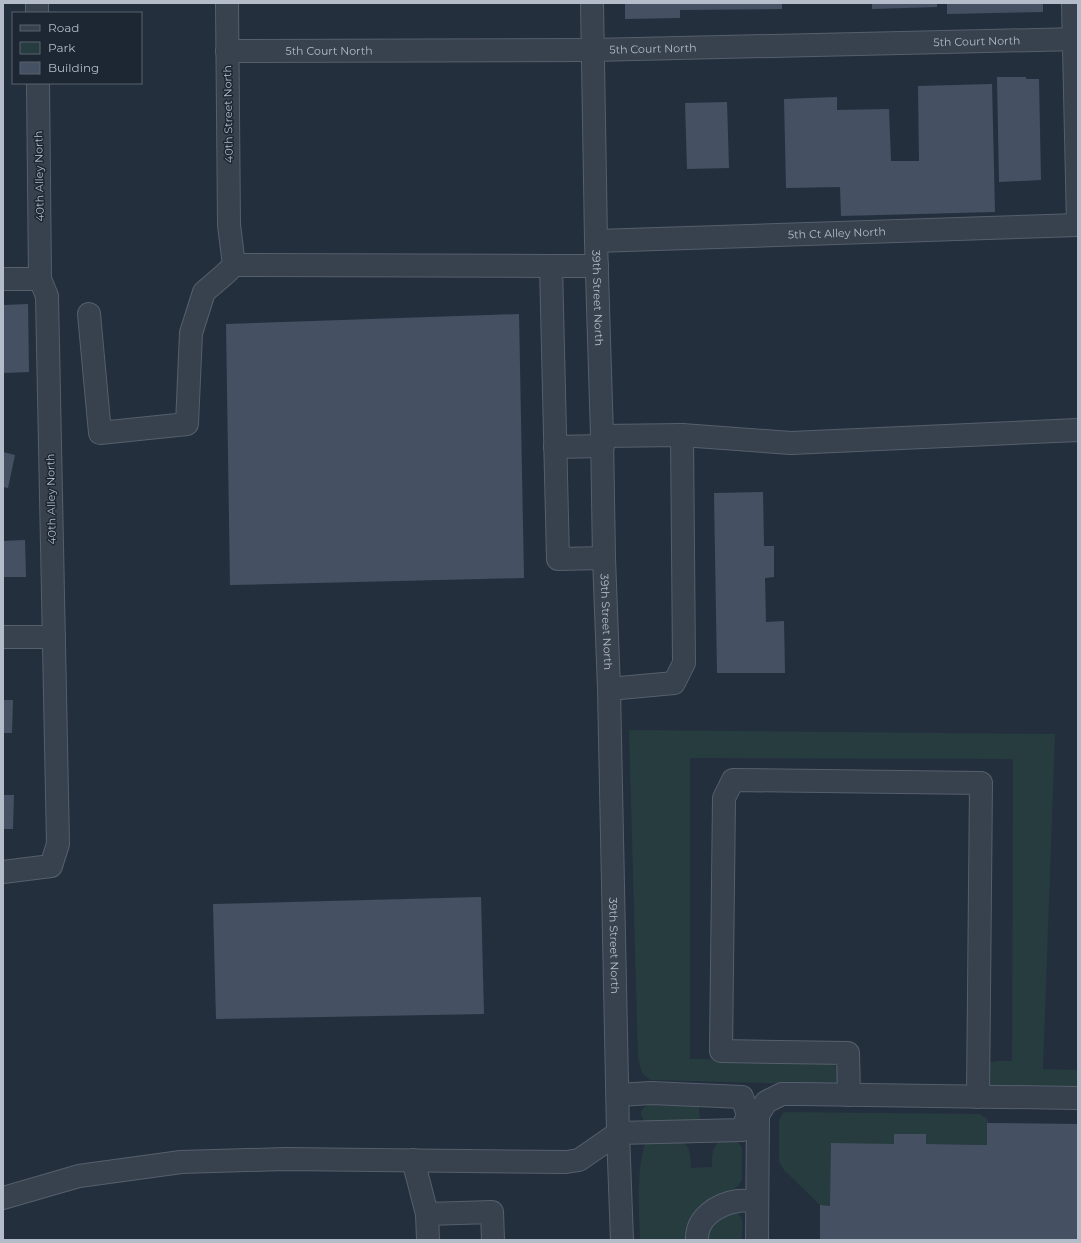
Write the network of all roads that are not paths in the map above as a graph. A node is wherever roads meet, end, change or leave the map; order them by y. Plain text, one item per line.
1 (227, 3) edge
2 (592, 3) edge
3 (1073, 3) edge
4 (1076, 39) edge
5 (593, 50) junction
6 (227, 51) junction
7 (38, 84) edge
8 (1078, 224) edge
9 (596, 241) junction
10 (234, 265) junction
11 (551, 266) junction
12 (597, 266) junction
13 (3, 279) edge
14 (40, 279) junction
15 (89, 314) dead end
16 (1078, 430) edge
17 (682, 436) junction
18 (603, 441) junction
19 (555, 447) junction
20 (604, 558) junction
21 (54, 636) junction
22 (3, 637) edge
23 (609, 689) junction
24 (3, 872) edge
25 (618, 1095) junction
26 (849, 1095) junction
27 (978, 1097) junction
28 (1078, 1098) edge
29 (753, 1115) junction
30 (618, 1133) junction
31 (413, 1160) junction
32 (3, 1198) edge
33 (756, 1202) junction
34 (427, 1214) junction
35 (428, 1240) edge
36 (494, 1240) edge
37 (622, 1240) edge
38 (697, 1240) edge
39 (757, 1240) edge

1 - 6 street, 40th Street North
2 - 5 street, 39th Street North
3 - 4 street
4 - 5 street, 5th Court North
4 - 8 street
5 - 6 street, 5th Court North
5 - 9 street, 39th Street North
6 - 10 street, 40th Street North
7 - 14 street, 40th Alley North
8 - 9 street, 5th Ct Alley North
9 - 12 street, 39th Street North
10 - 11 street
10 - 15 street
11 - 12 street
11 - 19 street
12 - 18 street, 39th Street North
13 - 14 street
14 - 21 street, 40th Alley North
16 - 17 street
17 - 18 street
17 - 23 street
18 - 19 street
18 - 20 street, 39th Street North
19 - 20 street
20 - 23 street, 39th Street North
21 - 22 street
21 - 24 street, 40th Alley North
23 - 25 street, 39th Street North
25 - 29 street
25 - 30 street, 39th Street North
26 - 27 street
26 - 27 street
26 - 29 street
27 - 28 street
29 - 30 street
29 - 33 street
30 - 31 street
30 - 37 street, 39th Street North
31 - 32 street
31 - 34 street
33 - 38 street
33 - 39 street
34 - 35 street
34 - 36 street

